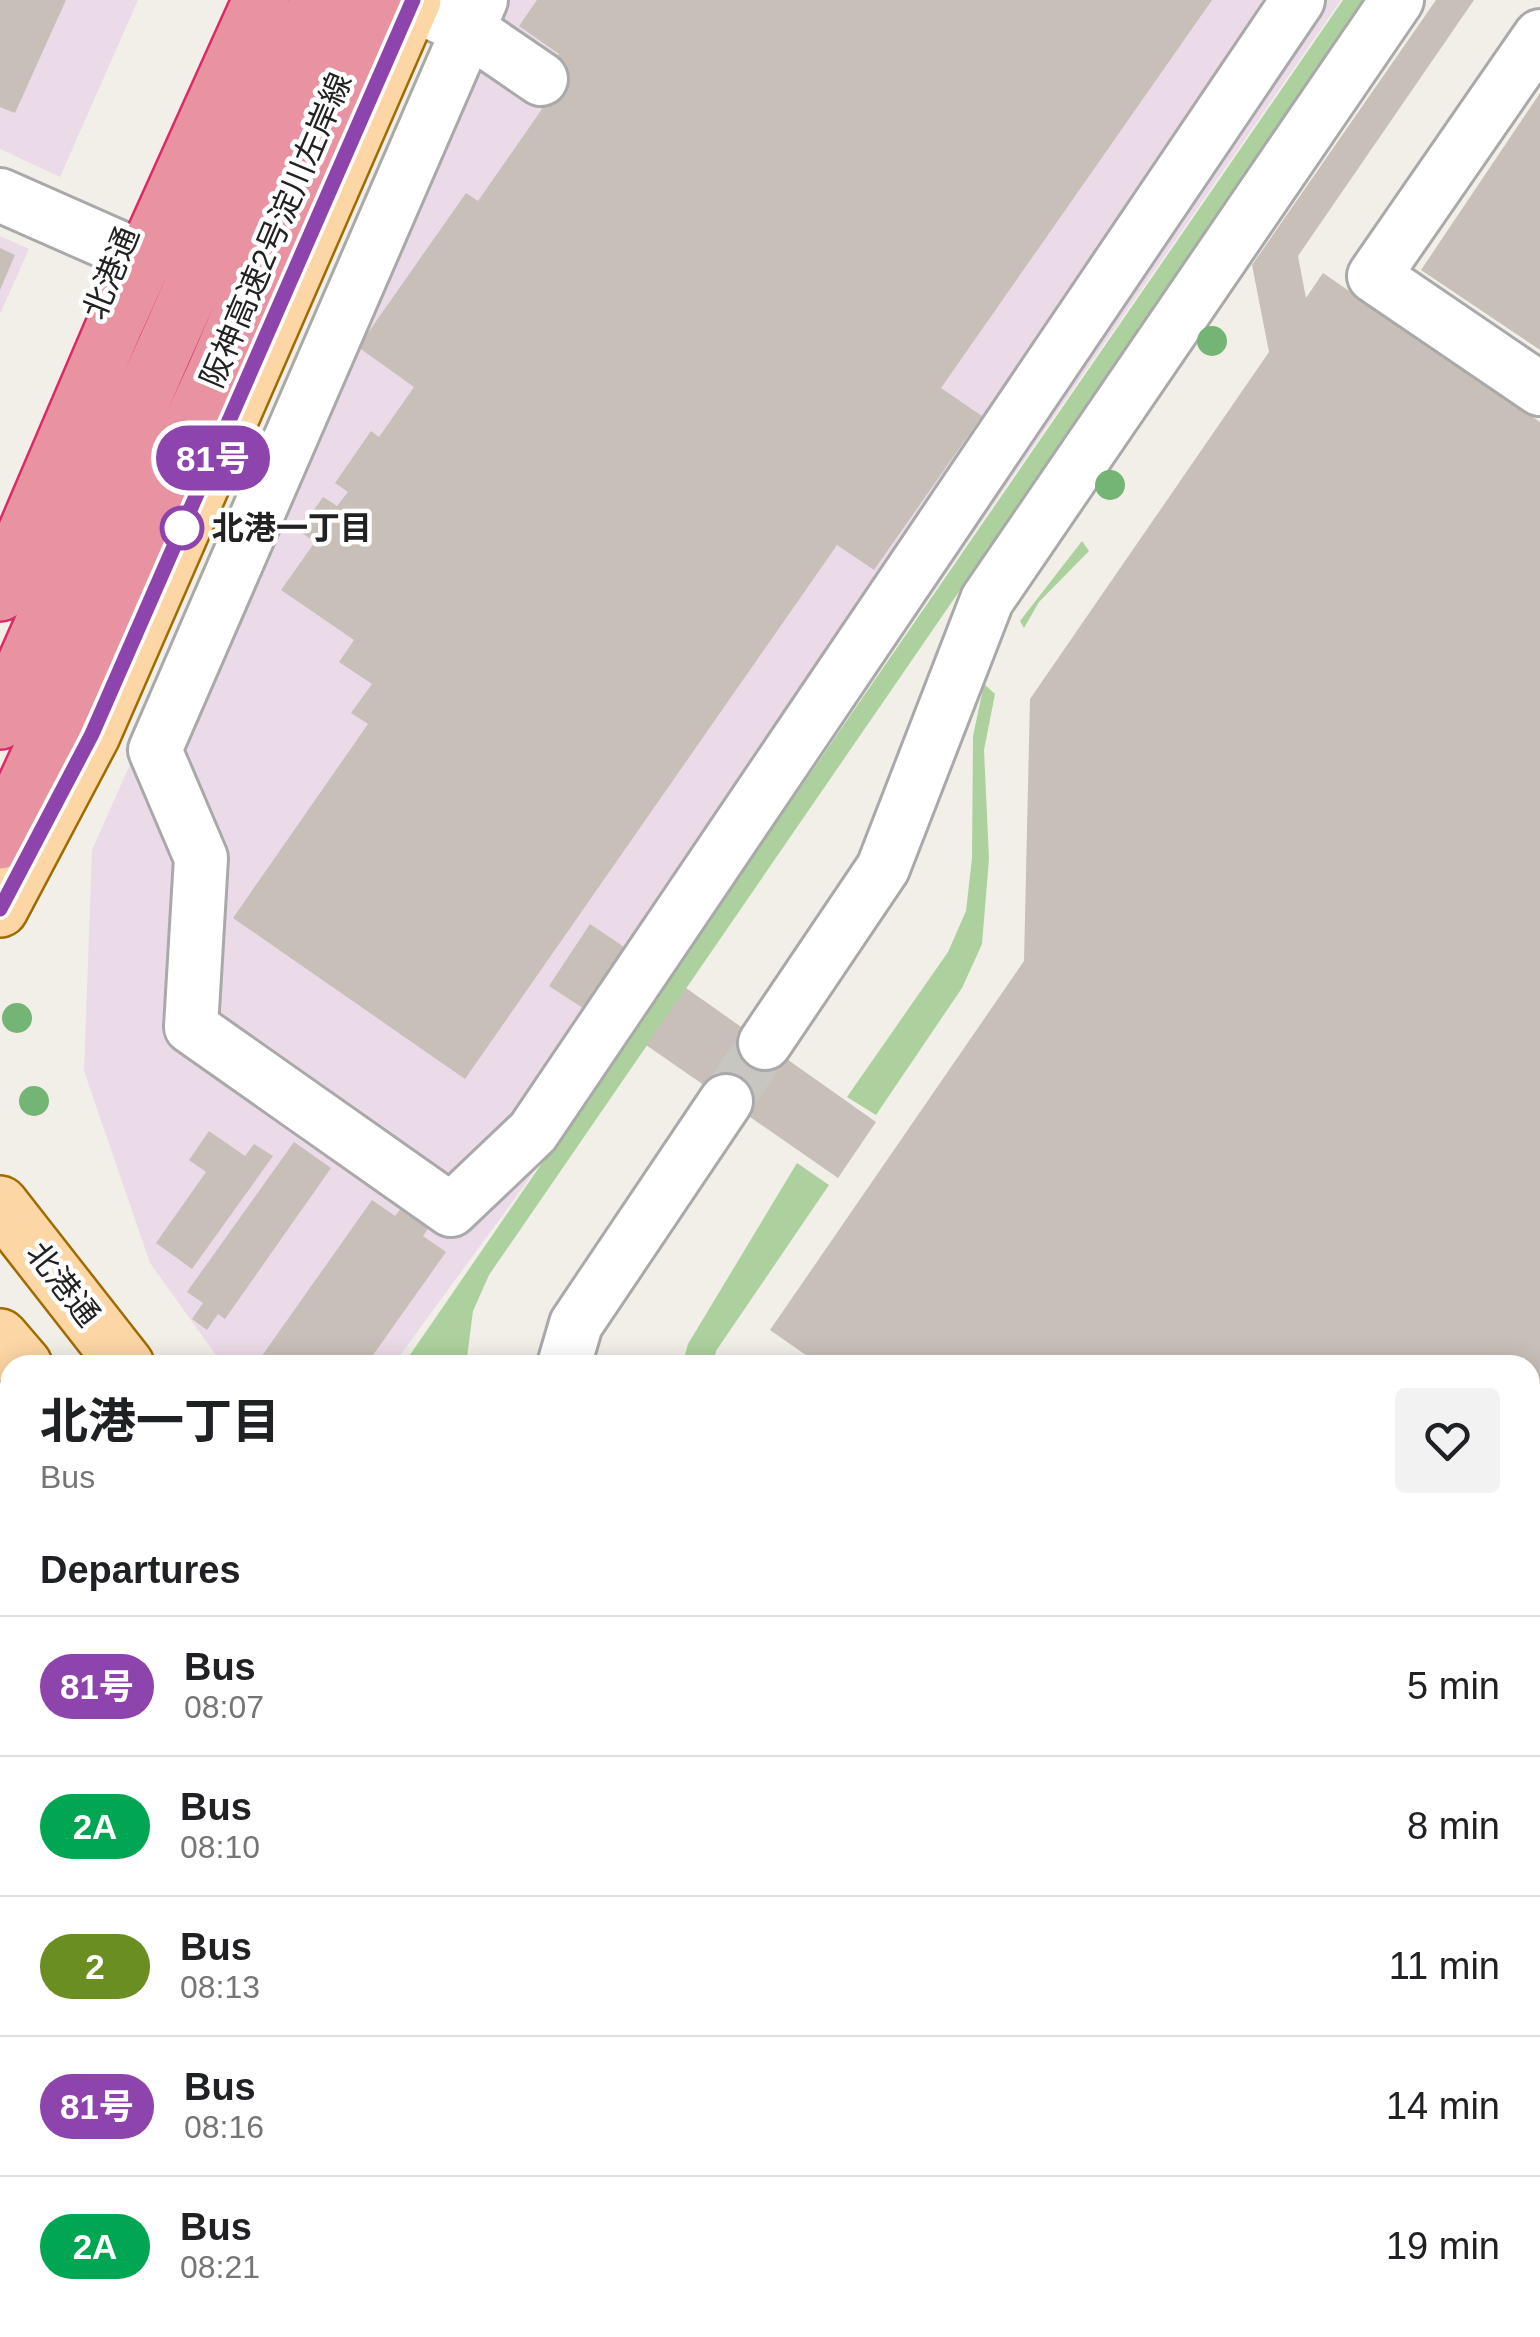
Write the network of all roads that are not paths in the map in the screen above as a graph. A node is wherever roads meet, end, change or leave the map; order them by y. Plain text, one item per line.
1 (232, 0) edge
2 (261, 0) edge
3 (319, 0) edge
4 (1298, 0) edge
5 (1397, 0) edge
6 (400, 1) edge
7 (474, 14) edge
8 (1540, 36) edge
9 (541, 79) dead end
10 (0, 195) edge
11 (120, 248) junction
12 (115, 324) junction
13 (1540, 389) edge
14 (0, 550) edge
15 (0, 561) edge
16 (0, 593) edge
17 (0, 721) edge
18 (0, 841) edge
19 (0, 909) edge
20 (765, 1044) tunnel mouth
21 (726, 1101) tunnel mouth
22 (0, 1204) edge
23 (118, 1355) edge
24 (567, 1355) edge

1 - 11 main road, 北港通
2 - 12 highway
3 - 17 highway
4 - 7 lane
5 - 20 lane
6 - 7 lane
6 - 18 highway, 阪神高速2号淀川左岸線
6 - 19 main road
7 - 9 lane
8 - 13 lane
10 - 11 lane
11 - 14 main road, 北港通
12 - 15 highway
12 - 16 highway
21 - 24 lane
22 - 23 main road, 北港通

